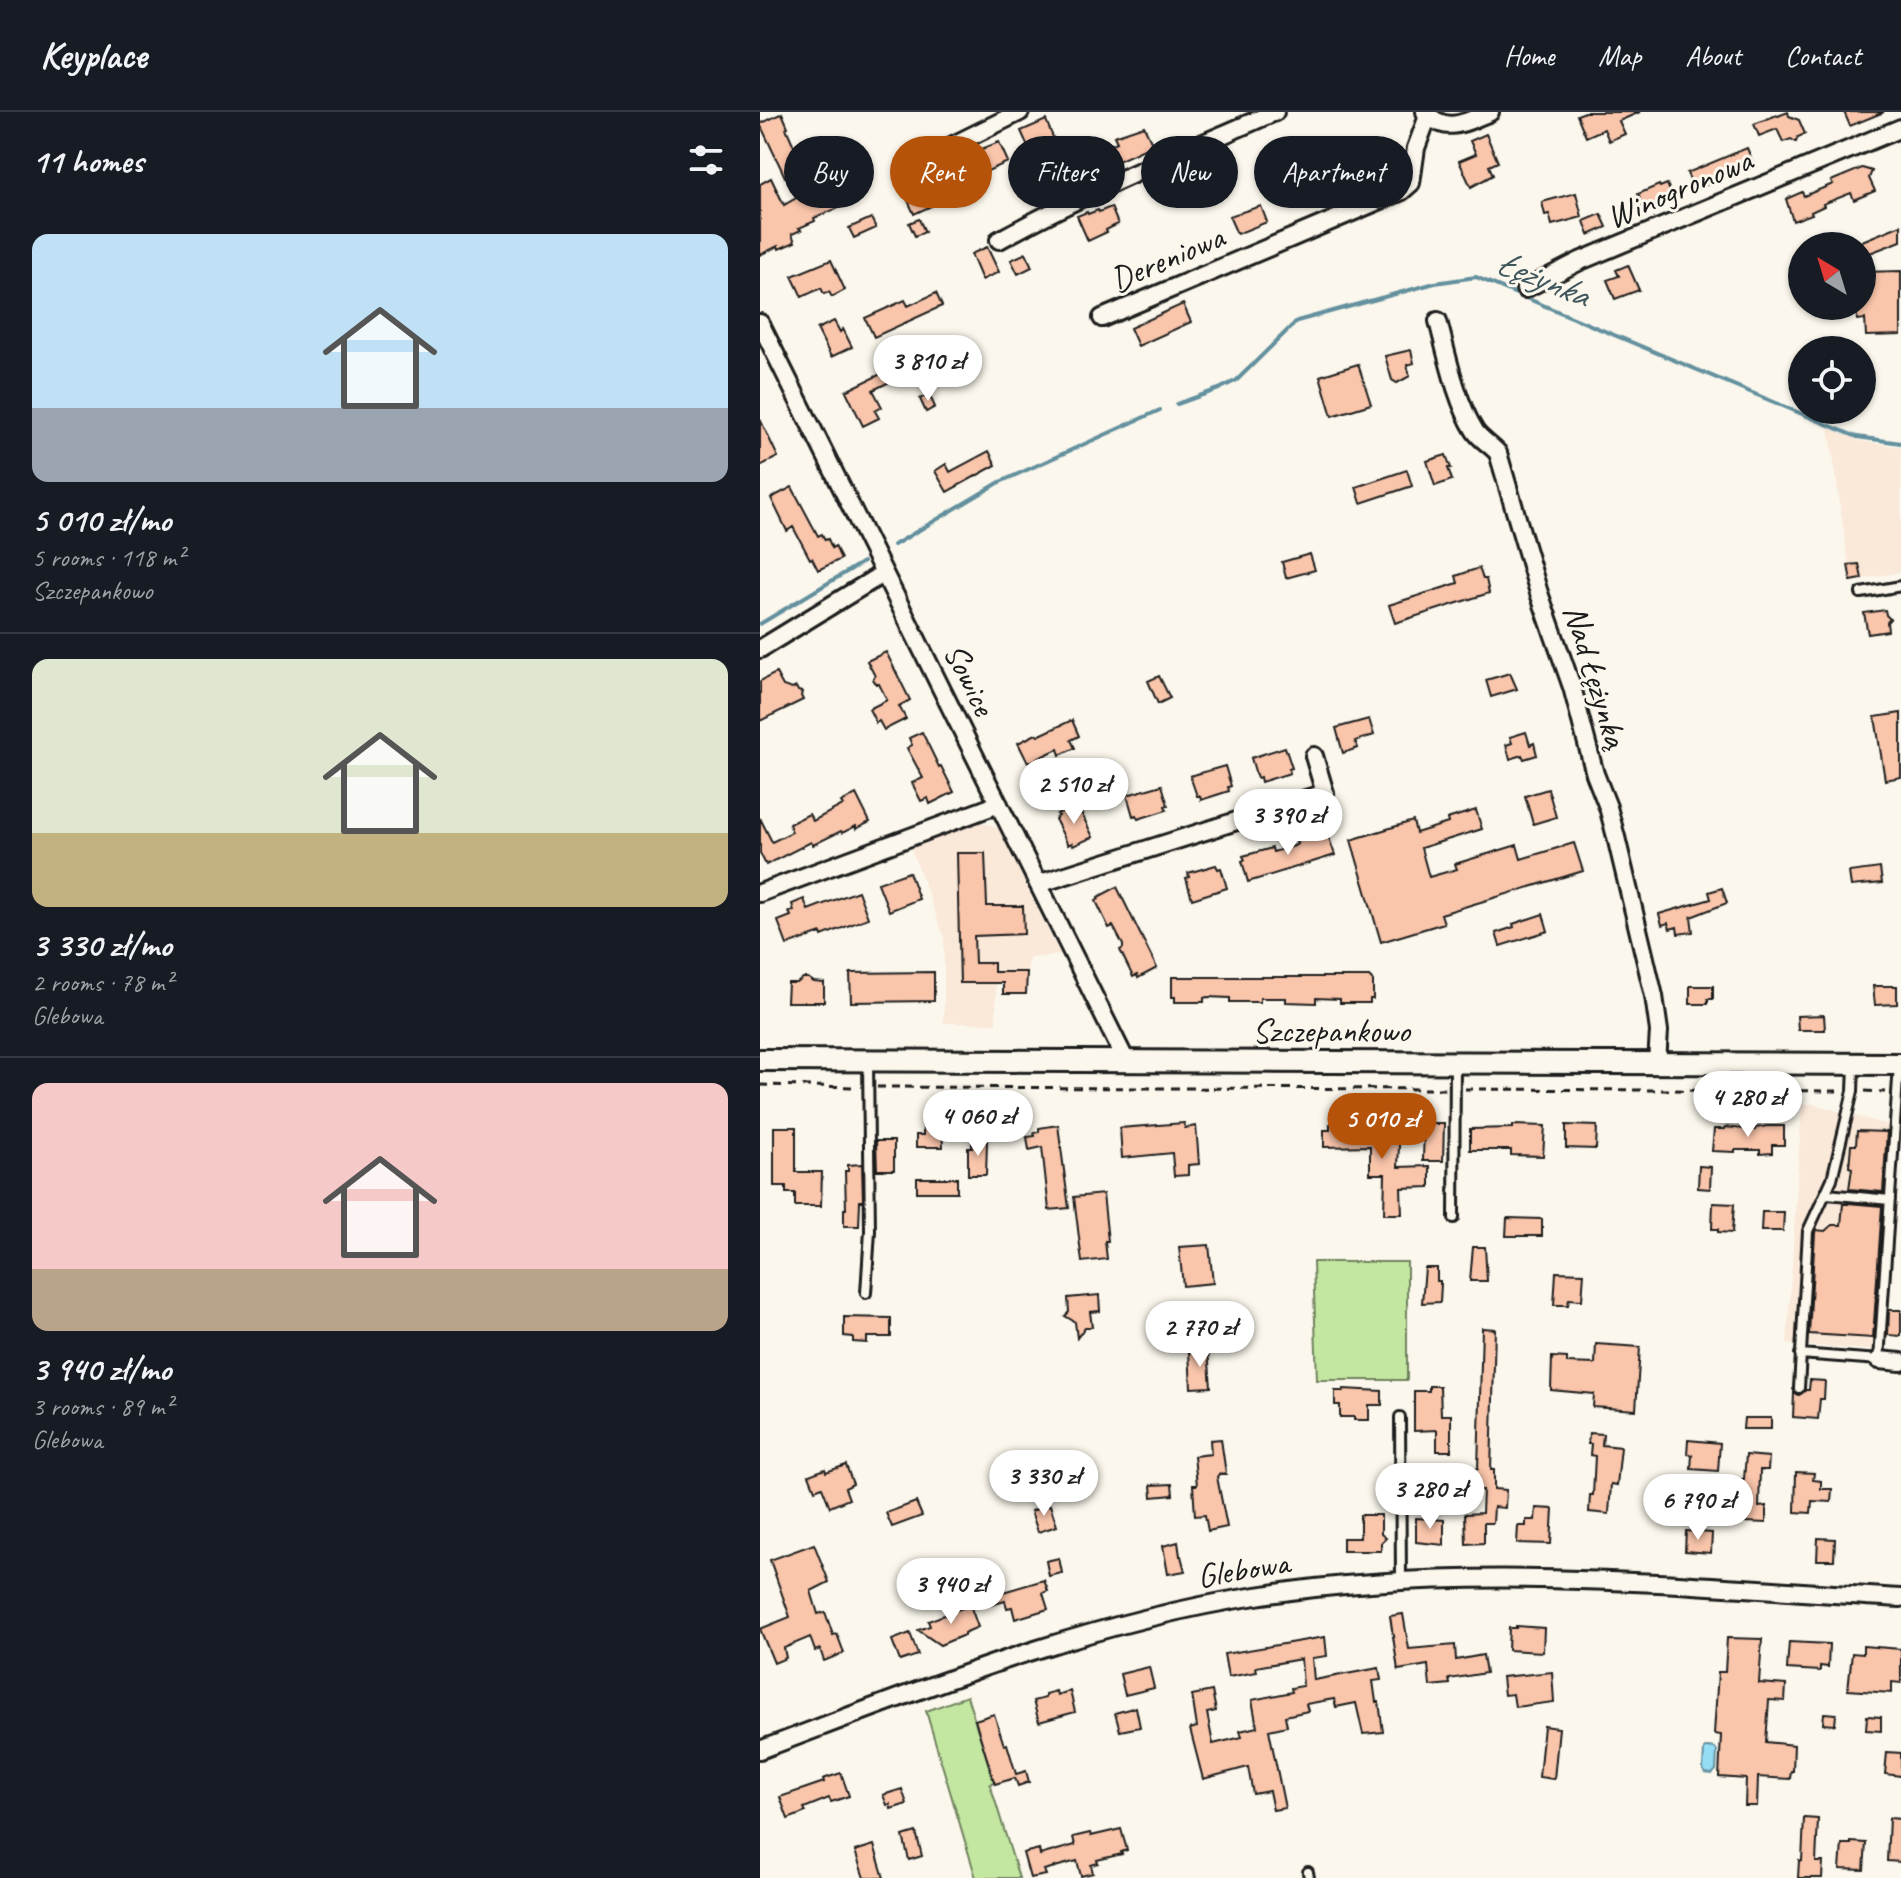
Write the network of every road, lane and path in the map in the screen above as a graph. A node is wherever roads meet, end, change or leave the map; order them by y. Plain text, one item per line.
1 (1020, 112) edge
2 (1275, 112) edge
3 (1490, 112) edge
4 (1426, 114) edge
5 (1901, 128) edge
6 (971, 136) edge
7 (999, 240) dead end
8 (1525, 289) dead end
9 (1102, 318) dead end
10 (1438, 321) dead end
11 (760, 323) edge
12 (884, 573) junction
13 (1901, 586) edge
14 (1861, 593) dead end
15 (760, 649) edge
16 (1314, 756) dead end
17 (999, 804) junction
18 (1038, 884) junction
19 (760, 893) edge
20 (760, 1060) edge
21 (868, 1060) junction
22 (1126, 1061) junction
23 (1455, 1062) junction
24 (1657, 1063) junction
25 (1854, 1064) junction
26 (1900, 1064) edge
27 (760, 1085) edge
28 (868, 1087) junction
29 (1455, 1089) junction
30 (1853, 1091) junction
31 (1897, 1092) junction
32 (1827, 1194) junction
33 (1890, 1200) junction
34 (1454, 1218) dead end
35 (866, 1293) dead end
36 (1800, 1354) junction
37 (1879, 1360) junction
38 (1901, 1362) edge
39 (1799, 1388) dead end
40 (1400, 1417) dead end
41 (1401, 1581) junction
42 (1901, 1598) edge
43 (760, 1750) edge

1 - 6 street
2 - 7 street
3 - 4 street, Dereniowa
4 - 9 street, Dereniowa
5 - 8 street, Winogronowa
10 - 24 street, Nad Łężynką
11 - 12 street, Sowice
12 - 15 street
12 - 17 street, Sowice
13 - 14 lane
16 - 18 street
17 - 18 street, Sowice
17 - 19 street
18 - 22 street, Sowice
20 - 21 street, Szczepankowo
21 - 22 street, Szczepankowo
21 - 28 lane
22 - 23 street, Szczepankowo
23 - 24 street, Szczepankowo
23 - 29 lane
24 - 25 street, Szczepankowo
25 - 26 street, Szczepankowo
25 - 30 lane
26 - 31 lane
27 - 28 path
28 - 29 path
28 - 35 lane
29 - 30 path
29 - 34 lane
30 - 31 path
30 - 32 lane
31 - 33 lane
32 - 33 lane
32 - 36 lane
33 - 37 lane
36 - 37 lane
36 - 39 lane
37 - 38 street
40 - 41 lane
41 - 42 street, Glebowa
41 - 43 street, Glebowa

